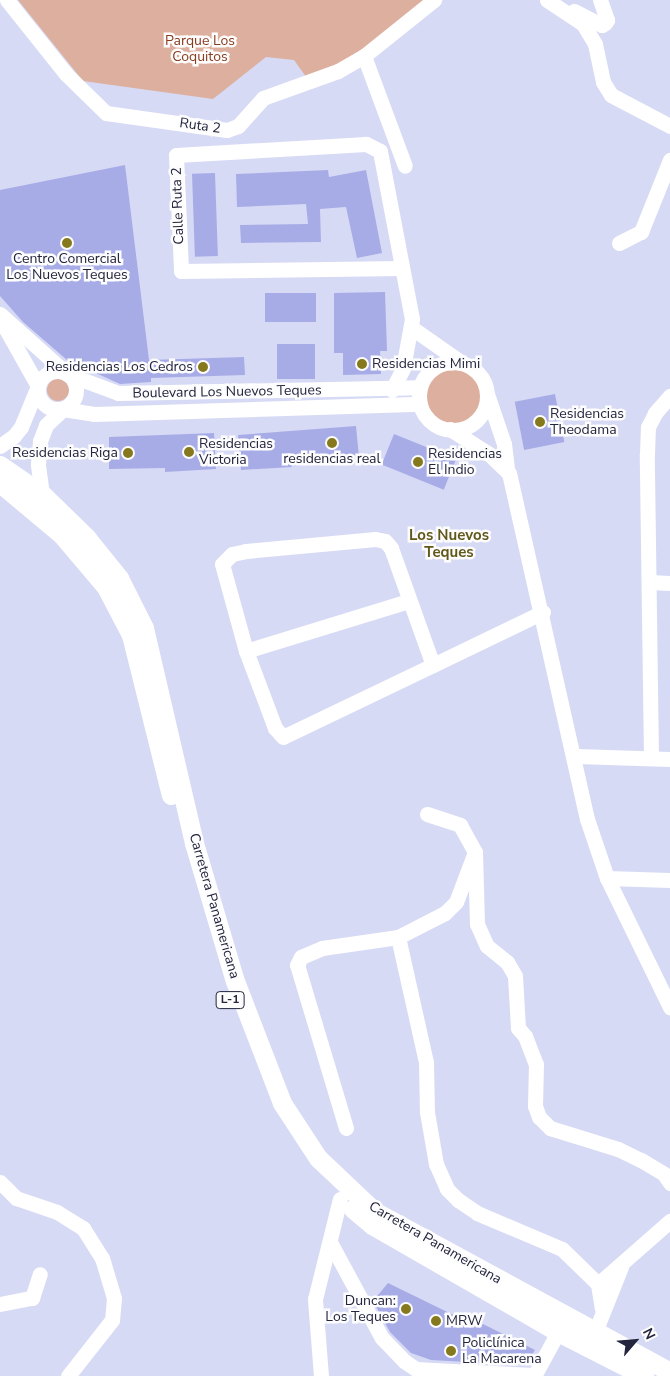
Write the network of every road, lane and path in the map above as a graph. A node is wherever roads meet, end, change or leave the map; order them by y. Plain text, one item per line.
1 (7, 0) edge
2 (434, 0) edge
3 (547, 0) edge
4 (600, 0) edge
5 (566, 9) junction
6 (364, 56) junction
7 (670, 126) edge
8 (670, 160) edge
9 (405, 166) dead end
10 (619, 244) dead end
11 (402, 268) junction
12 (0, 314) edge
13 (0, 318) edge
14 (412, 324) junction
15 (471, 367) junction
16 (68, 374) junction
17 (38, 386) junction
18 (99, 387) junction
19 (420, 388) junction
20 (392, 390) junction
21 (486, 391) junction
22 (670, 396) edge
23 (420, 404) junction
24 (63, 409) junction
25 (94, 414) junction
26 (450, 429) junction
27 (0, 446) edge
28 (0, 465) edge
29 (507, 469) junction
30 (0, 483) edge
31 (42, 494) junction
32 (650, 582) junction
33 (670, 583) edge
34 (409, 601) junction
35 (543, 612) junction
36 (246, 651) junction
37 (433, 664) junction
38 (576, 756) junction
39 (650, 758) junction
40 (670, 759) edge
41 (427, 814) dead end
42 (475, 852) junction
43 (607, 878) junction
44 (670, 880) edge
45 (398, 937) junction
46 (670, 1007) edge
47 (346, 1128) dead end
48 (0, 1182) edge
49 (670, 1183) edge
50 (340, 1199) junction
51 (670, 1221) edge
52 (330, 1242) junction
53 (622, 1266) junction
54 (40, 1274) dead end
55 (598, 1284) junction
56 (0, 1304) edge
57 (602, 1308) junction
58 (558, 1332) junction
59 (595, 1332) junction
60 (670, 1372) edge
61 (68, 1376) edge
62 (321, 1376) edge
63 (534, 1376) edge
64 (644, 1376) edge

1 - 6 street, Ruta 2
2 - 6 street, Ruta 2
3 - 5 street
4 - 5 street
5 - 7 street
6 - 9 street
8 - 10 street
11 - 11 street, Calle Ruta 2
11 - 14 street, Calle Ruta 2
12 - 16 street, Boulevard Los Nuevos Teques
13 - 17 street
14 - 15 street
14 - 20 street
15 - 19 street
15 - 21 street
16 - 17 street
16 - 18 street, Boulevard Los Nuevos Teques
16 - 24 street
17 - 24 street
17 - 27 street
18 - 20 street, Boulevard Los Nuevos Teques
18 - 25 street
19 - 20 street, Boulevard Los Nuevos Teques
19 - 23 street
21 - 26 street
21 - 29 street
22 - 32 street
23 - 25 street, Boulevard Los Nuevos Teques
23 - 26 street
24 - 25 street, Boulevard Los Nuevos Teques
24 - 31 street
26 - 29 street
28 - 31 main road, Carretera Panamericana / L-1
29 - 35 street
30 - 50 main road, Carretera Panamericana / L-1
31 - 59 main road, Carretera Panamericana / L-1
32 - 33 street
32 - 39 street
34 - 36 street
34 - 36 street
34 - 37 street
35 - 37 street
35 - 38 street
36 - 37 street
38 - 39 street
38 - 43 street
39 - 40 street
41 - 42 street
42 - 45 street
42 - 49 street
43 - 44 street
43 - 46 street
45 - 47 street
45 - 55 street
48 - 61 street
50 - 52 street
50 - 58 main road, Carretera Panamericana / L-1
51 - 53 street
52 - 62 street
52 - 63 street
53 - 55 street
53 - 57 street
54 - 56 street
55 - 57 street
57 - 59 street
58 - 63 street
58 - 64 main road, Carretera Panamericana / L-1
59 - 60 main road, Carretera Panamericana / L-1

